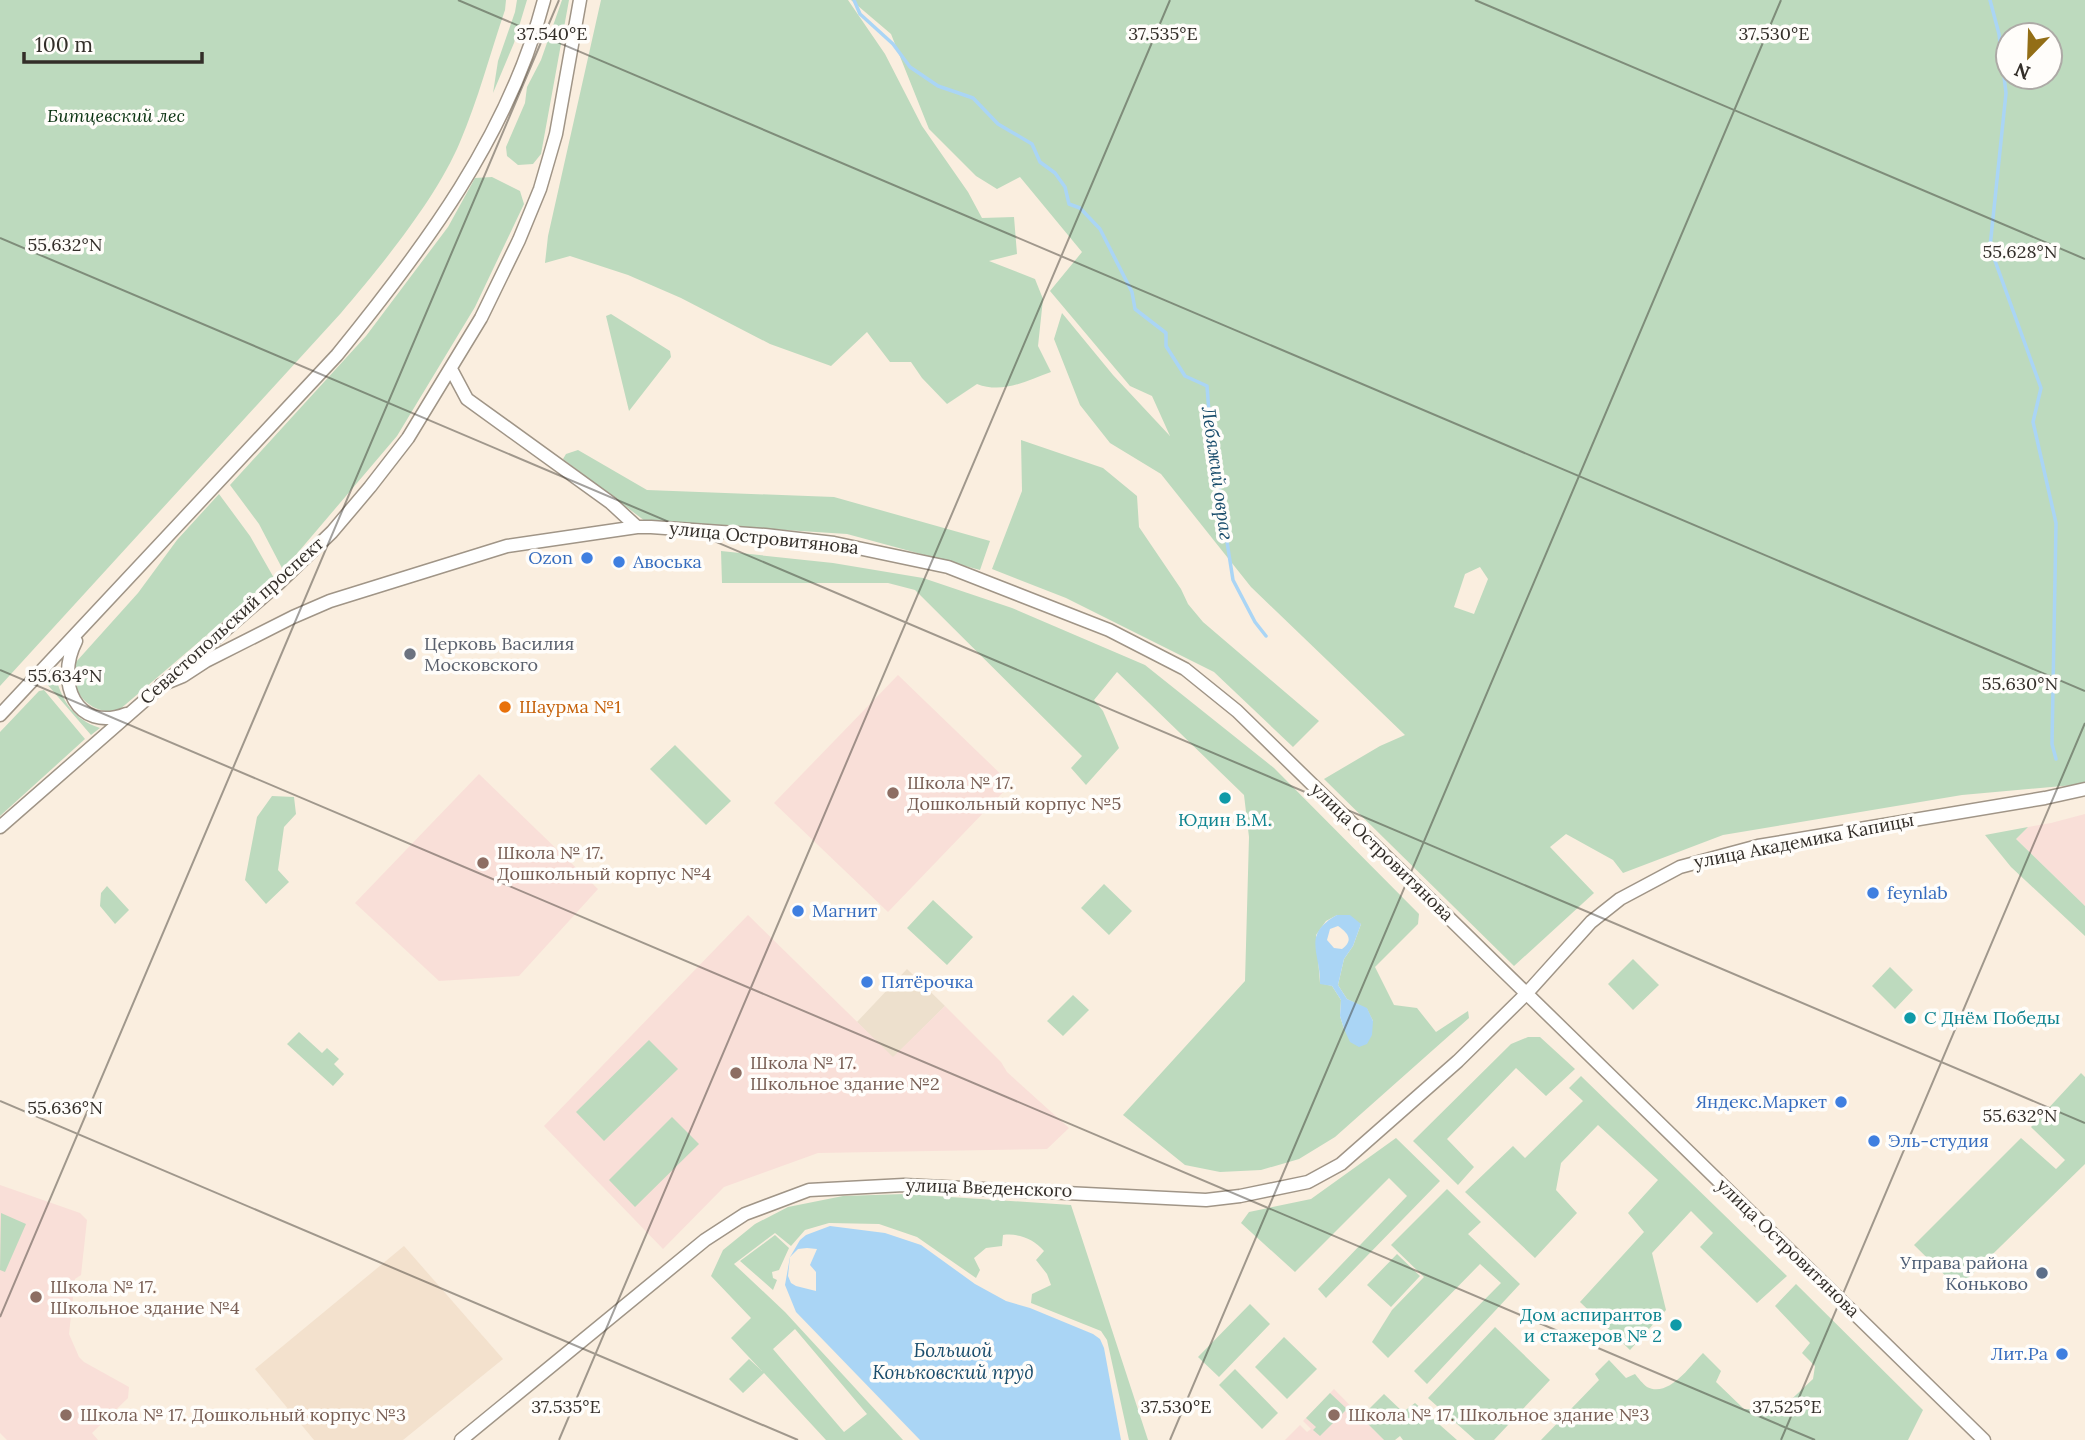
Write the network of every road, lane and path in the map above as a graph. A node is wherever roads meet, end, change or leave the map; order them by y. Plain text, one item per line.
1 (544, 0) edge
2 (580, 0) edge
3 (451, 369) junction
4 (637, 527) junction
5 (81, 631) junction
6 (160, 685) junction
7 (132, 712) junction
8 (0, 715) edge
9 (2085, 789) edge
10 (0, 827) edge
11 (1527, 993) junction
12 (461, 1440) edge
13 (1984, 1440) edge

1 - 5 main road
2 - 3 main road, Севастопольский проспект
3 - 4 main road
3 - 6 main road, Севастопольский проспект
4 - 6 main road, улица Островитянова
4 - 11 main road, улица Островитянова
5 - 7 main road
5 - 8 main road
6 - 7 main road, Севастопольский проспект
7 - 10 main road, Севастопольский проспект
9 - 11 main road, улица Академика Капицы
11 - 12 main road, улица Введенского
11 - 13 main road, улица Островитянова

